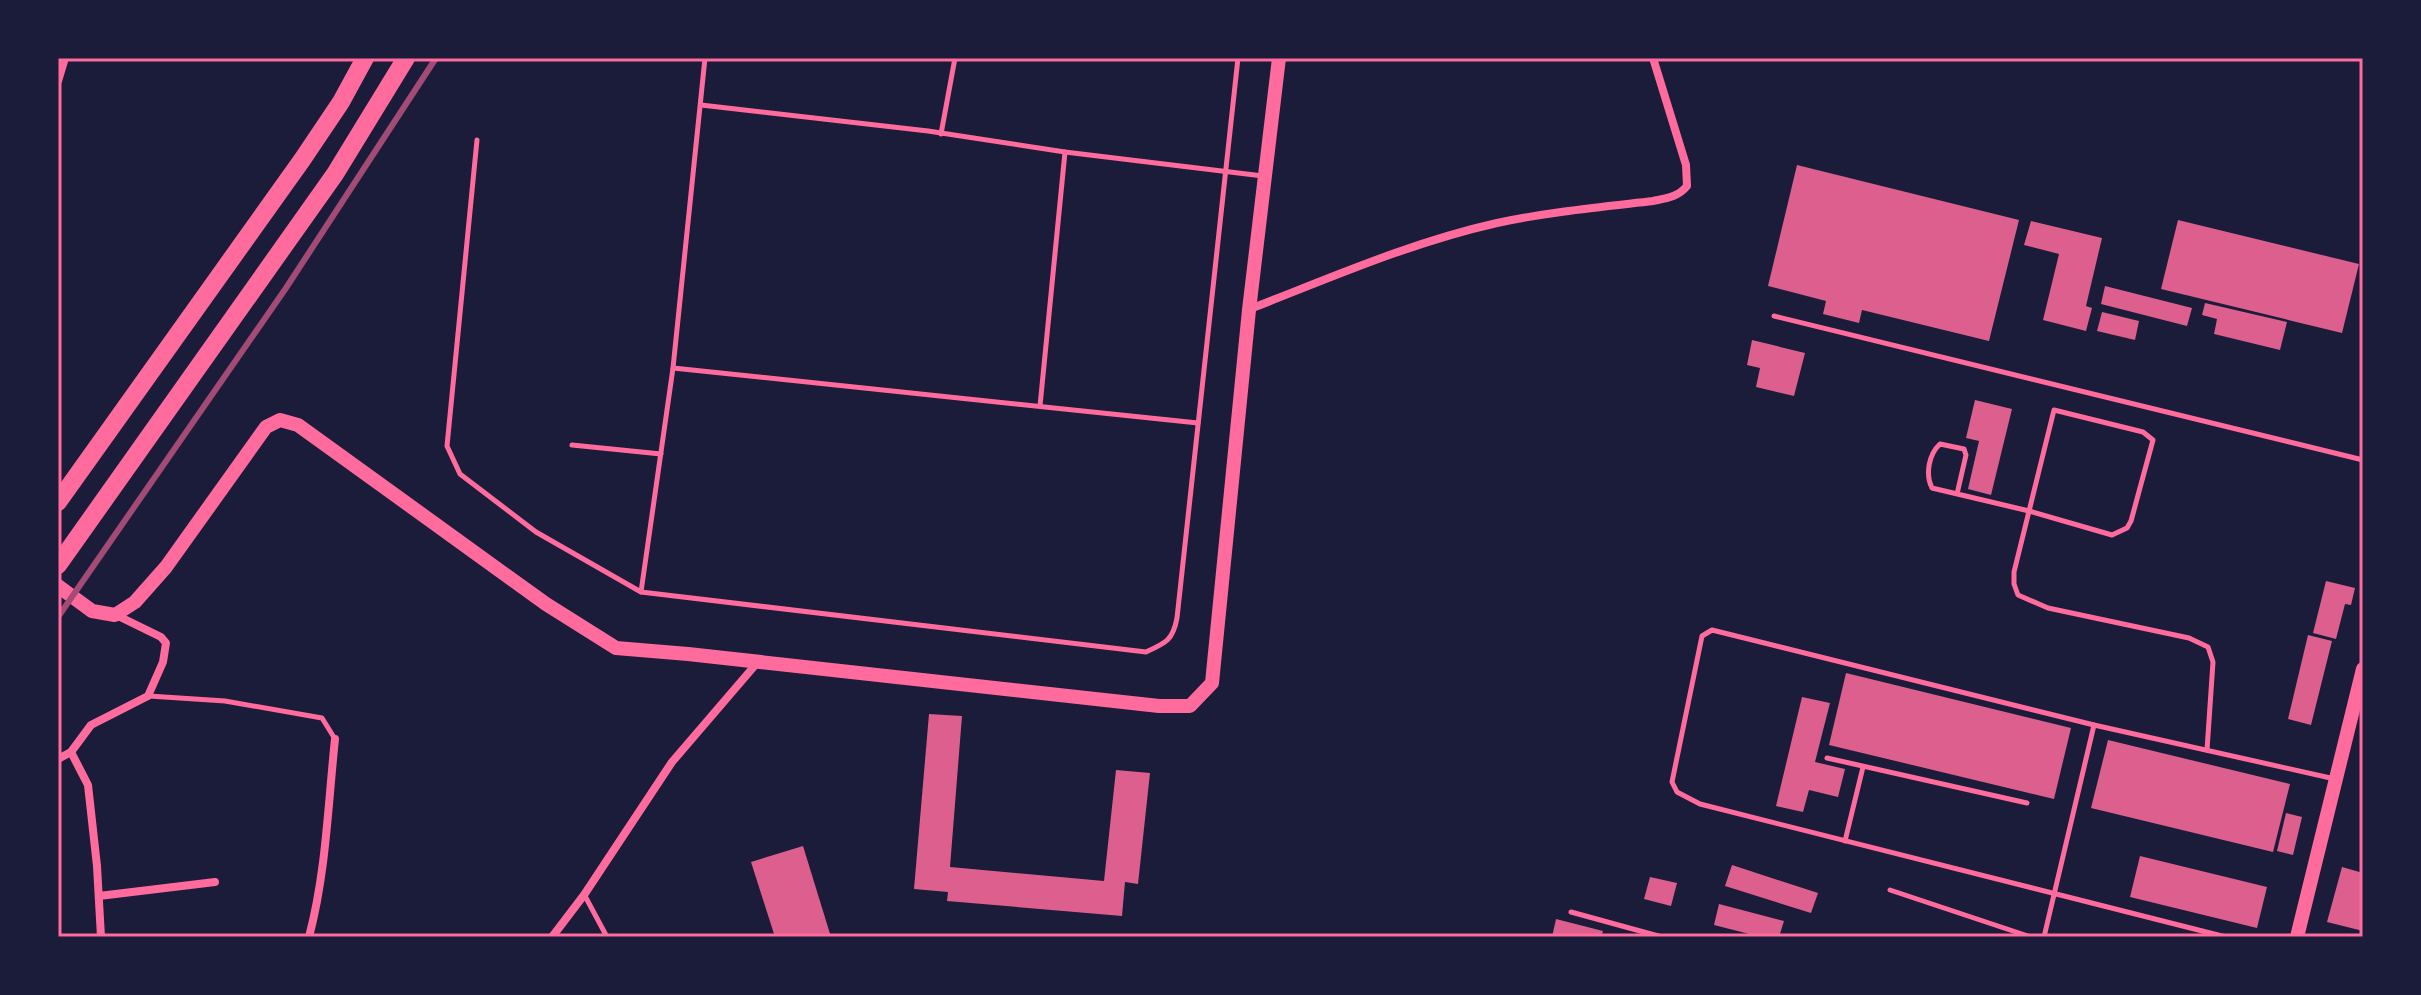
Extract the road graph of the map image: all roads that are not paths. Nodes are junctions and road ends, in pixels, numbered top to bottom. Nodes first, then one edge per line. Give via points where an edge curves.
1 (65, 58) edge
2 (365, 58) edge
3 (406, 58) edge
4 (705, 58) edge
5 (955, 58) edge
6 (1238, 58) edge
7 (1279, 58) edge
8 (1653, 58) edge
9 (58, 81) edge
10 (701, 105) junction
11 (941, 134) junction
12 (477, 140) dead end
13 (1065, 152) junction
14 (1226, 171) junction
15 (1266, 177) junction
16 (1249, 310) junction
17 (1774, 316) dead end
18 (673, 368) junction
19 (1040, 406) junction
20 (1198, 423) junction
21 (572, 445) dead end
22 (661, 454) junction
23 (2363, 460) edge
24 (64, 482) edge
25 (1957, 494) junction
26 (58, 502) edge
27 (2029, 511) junction
28 (58, 565) edge
29 (58, 586) edge
30 (641, 592) junction
31 (115, 615) junction
32 (757, 662) junction
33 (2363, 669) edge
34 (148, 696) junction
35 (2094, 725) junction
36 (335, 739) joint
37 (2207, 750) junction
38 (71, 752) junction
39 (1827, 758) dead end
40 (58, 759) edge
41 (1863, 767) junction
42 (2336, 779) junction
43 (2027, 803) dead end
44 (1845, 841) junction
45 (215, 882) dead end
46 (1890, 890) dead end
47 (2053, 893) junction
48 (584, 895) junction
49 (99, 896) junction
50 (1571, 912) dead end
51 (101, 937) edge
52 (309, 937) edge
53 (552, 937) edge
54 (607, 937) edge
55 (1662, 937) edge
56 (2031, 937) edge
57 (2044, 937) edge
58 (2226, 937) edge
59 (2297, 937) edge

1 - 9 street
2 - 24 highway via 302,160
3 - 28 highway via 335,174
4 - 10 lane
5 - 11 lane
6 - 14 lane
7 - 15 street
8 - 16 street via 1686,165 1687,186 1681,193 1456,234
10 - 11 lane
10 - 18 lane
11 - 13 lane
12 - 30 lane via 447,446 460,474 536,532
13 - 14 lane
13 - 19 lane
14 - 15 lane
14 - 20 lane
15 - 16 street
16 - 32 street via 1212,683 1190,706
17 - 23 lane
18 - 19 lane
18 - 22 lane
19 - 20 lane
20 - 30 lane via 1174,632 1146,652
21 - 22 lane
22 - 30 lane
24 - 26 highway
25 - 25 lane via 1964,449 1940,444 1928,480 1932,488
25 - 27 lane
27 - 27 lane via 2054,410 2143,432 2153,440 2131,521 2122,531 2112,535
27 - 37 lane via 2014,572 2018,595 2048,608 2189,638 2208,647 2213,662
29 - 31 street via 92,611
31 - 32 street via 135,602 166,567 266,427 280,420 298,425 546,604 616,648
31 - 34 street via 166,643
32 - 48 street via 672,762
33 - 42 street
34 - 36 lane via 225,701 322,718
34 - 38 street via 91,725
35 - 37 lane
35 - 44 lane via 1712,630 1702,636 1672,782 1677,792 1700,804
35 - 47 lane
36 - 52 street
37 - 42 lane
38 - 40 street
38 - 49 street via 88,785
39 - 41 lane
41 - 43 lane
41 - 44 lane
42 - 59 street
44 - 47 lane
45 - 49 street
46 - 56 lane
47 - 57 lane
47 - 58 lane
48 - 53 street
48 - 54 lane
49 - 51 street
50 - 55 lane

